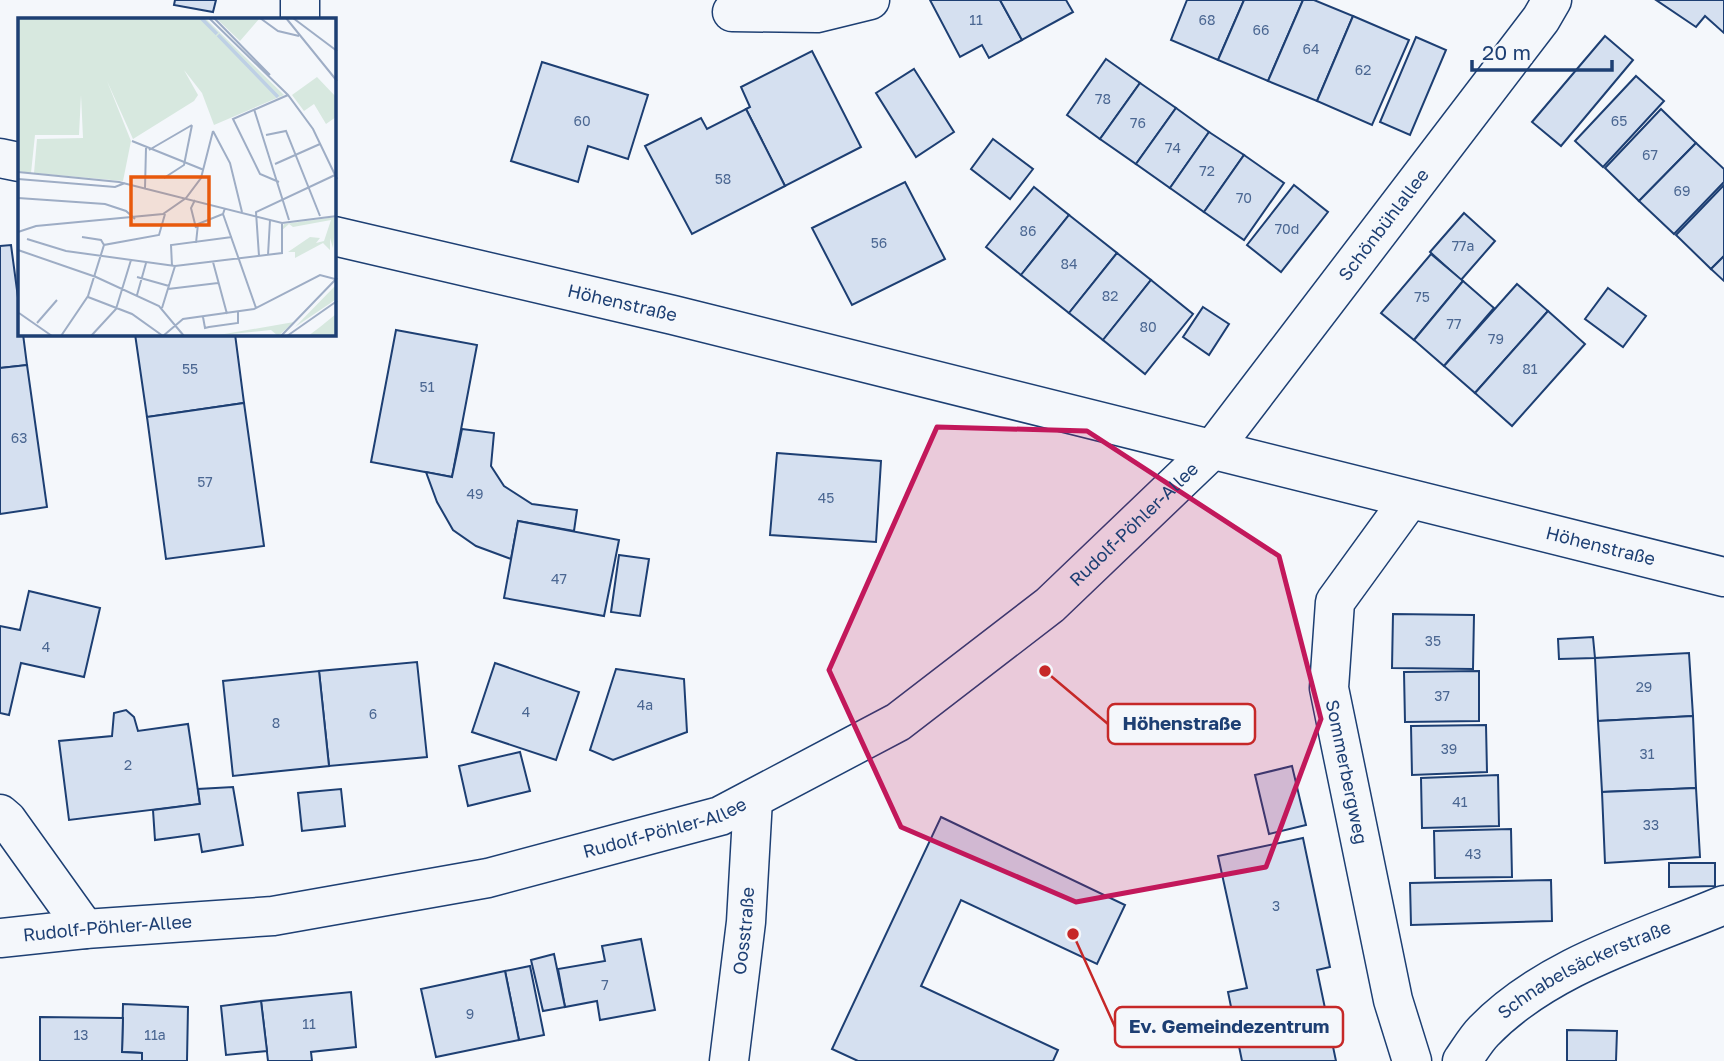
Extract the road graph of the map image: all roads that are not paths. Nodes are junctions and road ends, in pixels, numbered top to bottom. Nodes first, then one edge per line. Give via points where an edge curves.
1 (300, 0) edge
2 (870, 0) edge
3 (1552, 0) edge
4 (732, 12) dead end
5 (300, 18) edge
6 (0, 158) edge
7 (18, 162) edge
8 (336, 236) edge
9 (1212, 450) junction
10 (1409, 500) junction
11 (1724, 577) edge
12 (753, 799) junction
13 (0, 814) edge
14 (1724, 905) edge
15 (85, 929) junction
16 (0, 938) edge
17 (729, 1061) edge
18 (1412, 1061) edge
19 (1462, 1061) edge

1 - 5 street
2 - 4 street via 817,13
3 - 9 street, Schönbühlallee
6 - 7 street
8 - 9 street, Höhenstraße via 673,315
9 - 10 street, Höhenstraße
9 - 12 street, Rudolf-Pöhler-Allee via 1050,606 898,722
10 - 11 street, Höhenstraße
10 - 18 street, Sommerbergweg via 1335,601 1329,688 1393,1000
12 - 15 street, Rudolf-Pöhler-Allee via 720,816 488,878 274,916
12 - 17 street, Oosstraße via 746,922
13 - 15 street
14 - 19 street, Schnabelsäckerstraße via 1584,963 1536,990 1484,1031
15 - 16 street, Rudolf-Pöhler-Allee

